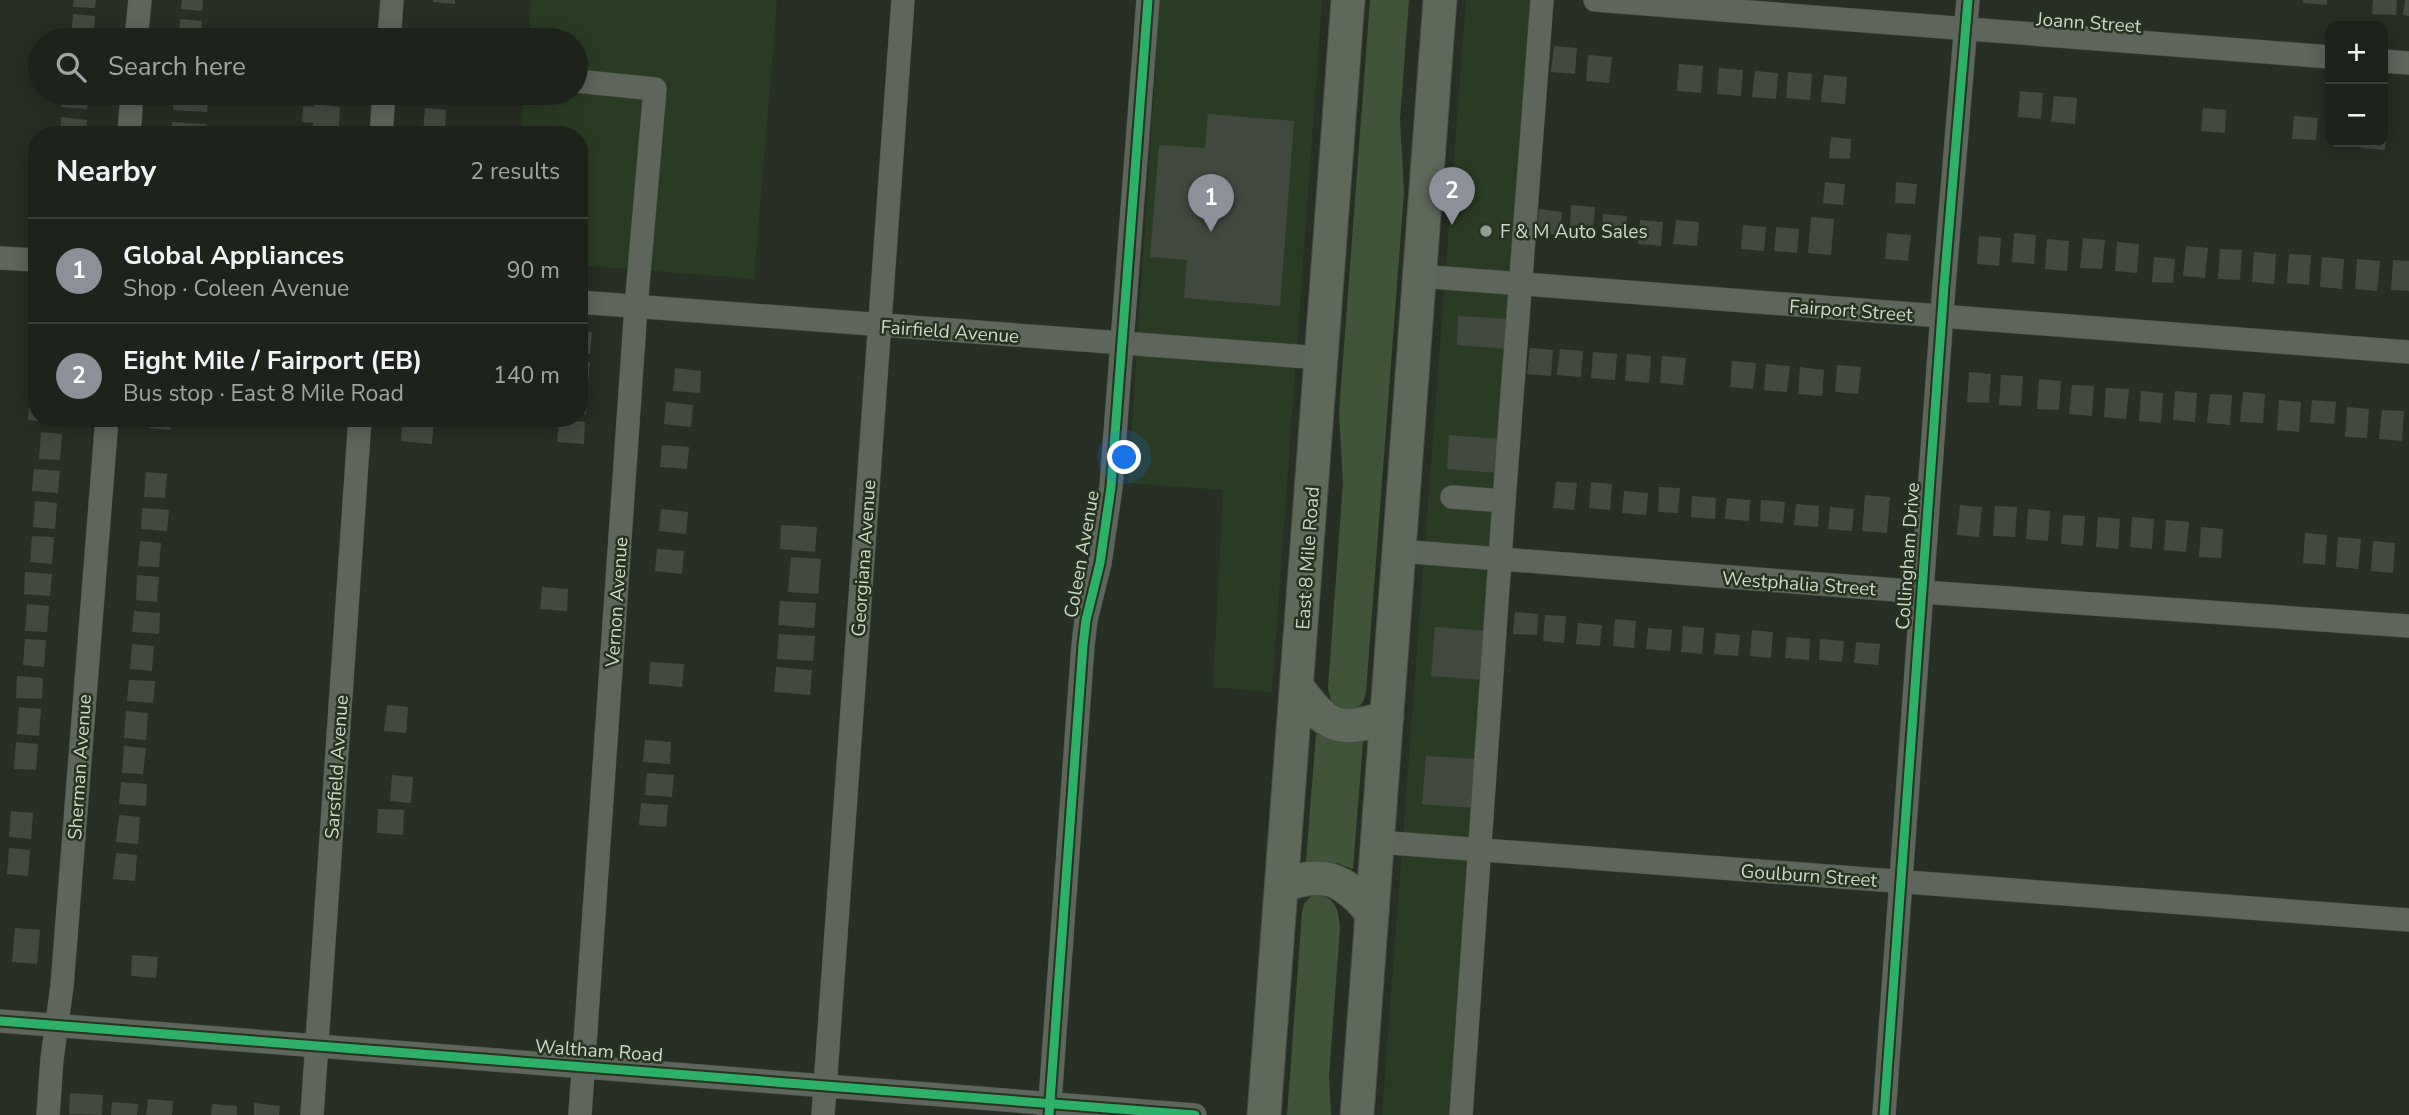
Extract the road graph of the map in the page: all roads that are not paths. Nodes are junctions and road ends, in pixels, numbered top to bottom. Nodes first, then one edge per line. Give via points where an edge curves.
1 (140, 0) edge
2 (392, 0) edge
3 (903, 0) edge
4 (1148, 0) edge
5 (1348, 0) edge
6 (1440, 0) edge
7 (1542, 0) edge
8 (1595, 0) edge
9 (1968, 0) edge
10 (137, 28) edge
11 (390, 28) edge
12 (1966, 30) junction
13 (2325, 57) edge
14 (2388, 61) edge
15 (2409, 63) edge
16 (588, 82) edge
17 (131, 105) edge
18 (383, 105) edge
19 (130, 126) edge
20 (382, 126) edge
21 (0, 258) edge
22 (28, 260) edge
23 (1419, 276) junction
24 (1521, 285) junction
25 (588, 303) edge
26 (636, 307) junction
27 (1942, 317) junction
28 (880, 326) junction
29 (1121, 344) junction
30 (2409, 352) edge
31 (1321, 358) junction
32 (106, 427) edge
33 (359, 427) edge
34 (1452, 497) dead end
35 (1504, 501) junction
36 (1399, 551) junction
37 (1500, 559) junction
38 (1922, 592) junction
39 (2409, 626) edge
40 (1297, 687) junction
41 (1387, 717) junction
42 (1378, 842) junction
43 (1480, 851) junction
44 (1902, 881) junction
45 (1282, 886) junction
46 (1372, 913) junction
47 (2409, 920) edge
48 (0, 1021) edge
49 (58, 1025) junction
50 (316, 1046) junction
51 (583, 1066) junction
52 (825, 1085) junction
53 (1050, 1109) edge
54 (48, 1115) edge
55 (312, 1115) edge
56 (580, 1115) edge
57 (823, 1115) edge
58 (1195, 1115) edge
59 (1264, 1115) edge
60 (1357, 1115) edge
61 (1461, 1115) edge
62 (1884, 1115) edge

1 - 10 street
2 - 11 street
3 - 28 street, Georgiana Avenue
4 - 29 street, Coleen Avenue
5 - 31 highway, East 8 Mile Road
6 - 23 highway
7 - 24 street
8 - 12 street, Joann Street
9 - 12 street, Collingham Drive
12 - 13 street, Joann Street
12 - 27 street, Collingham Drive
14 - 15 street
16 - 26 street, Vernon Avenue via 655,89
17 - 19 street
18 - 20 street
21 - 22 street
23 - 24 street, Fairport Street
23 - 36 highway
24 - 27 street, Fairport Street
24 - 35 street
25 - 26 street, Fairfield Avenue
26 - 28 street, Fairfield Avenue
26 - 51 street, Vernon Avenue
27 - 30 street, Fairport Street
27 - 38 street, Collingham Drive
28 - 29 street, Fairfield Avenue
28 - 52 street, Georgiana Avenue
29 - 31 street, Fairfield Avenue
29 - 53 street, Coleen Avenue via 1107,514 1083,645
31 - 40 highway, East 8 Mile Road
32 - 49 street, Sherman Avenue
33 - 50 street, Sarsfield Avenue
34 - 35 street
35 - 37 street
36 - 37 street, Westphalia Street
36 - 41 highway
37 - 38 street, Westphalia Street
37 - 43 street
38 - 39 street, Westphalia Street
38 - 44 street, Collingham Drive
40 - 41 highway via 1316,712 1335,724 1359,725
40 - 45 highway, East 8 Mile Road
41 - 42 highway
42 - 43 street, Goulburn Street
42 - 46 highway
43 - 44 street, Goulburn Street
43 - 61 street
44 - 47 street, Goulburn Street
44 - 62 street, Collingham Drive
45 - 46 highway via 1311,878 1334,880 1356,893
45 - 59 highway, East 8 Mile Road
46 - 60 highway
48 - 49 street, Waltham Road
49 - 50 street, Waltham Road
49 - 54 street, Sherman Avenue
50 - 51 street, Waltham Road
50 - 55 street, Sarsfield Avenue
51 - 52 street, Waltham Road
51 - 56 street, Vernon Avenue
52 - 53 street, Waltham Road
52 - 57 street, Georgiana Avenue
53 - 58 street, Waltham Road

